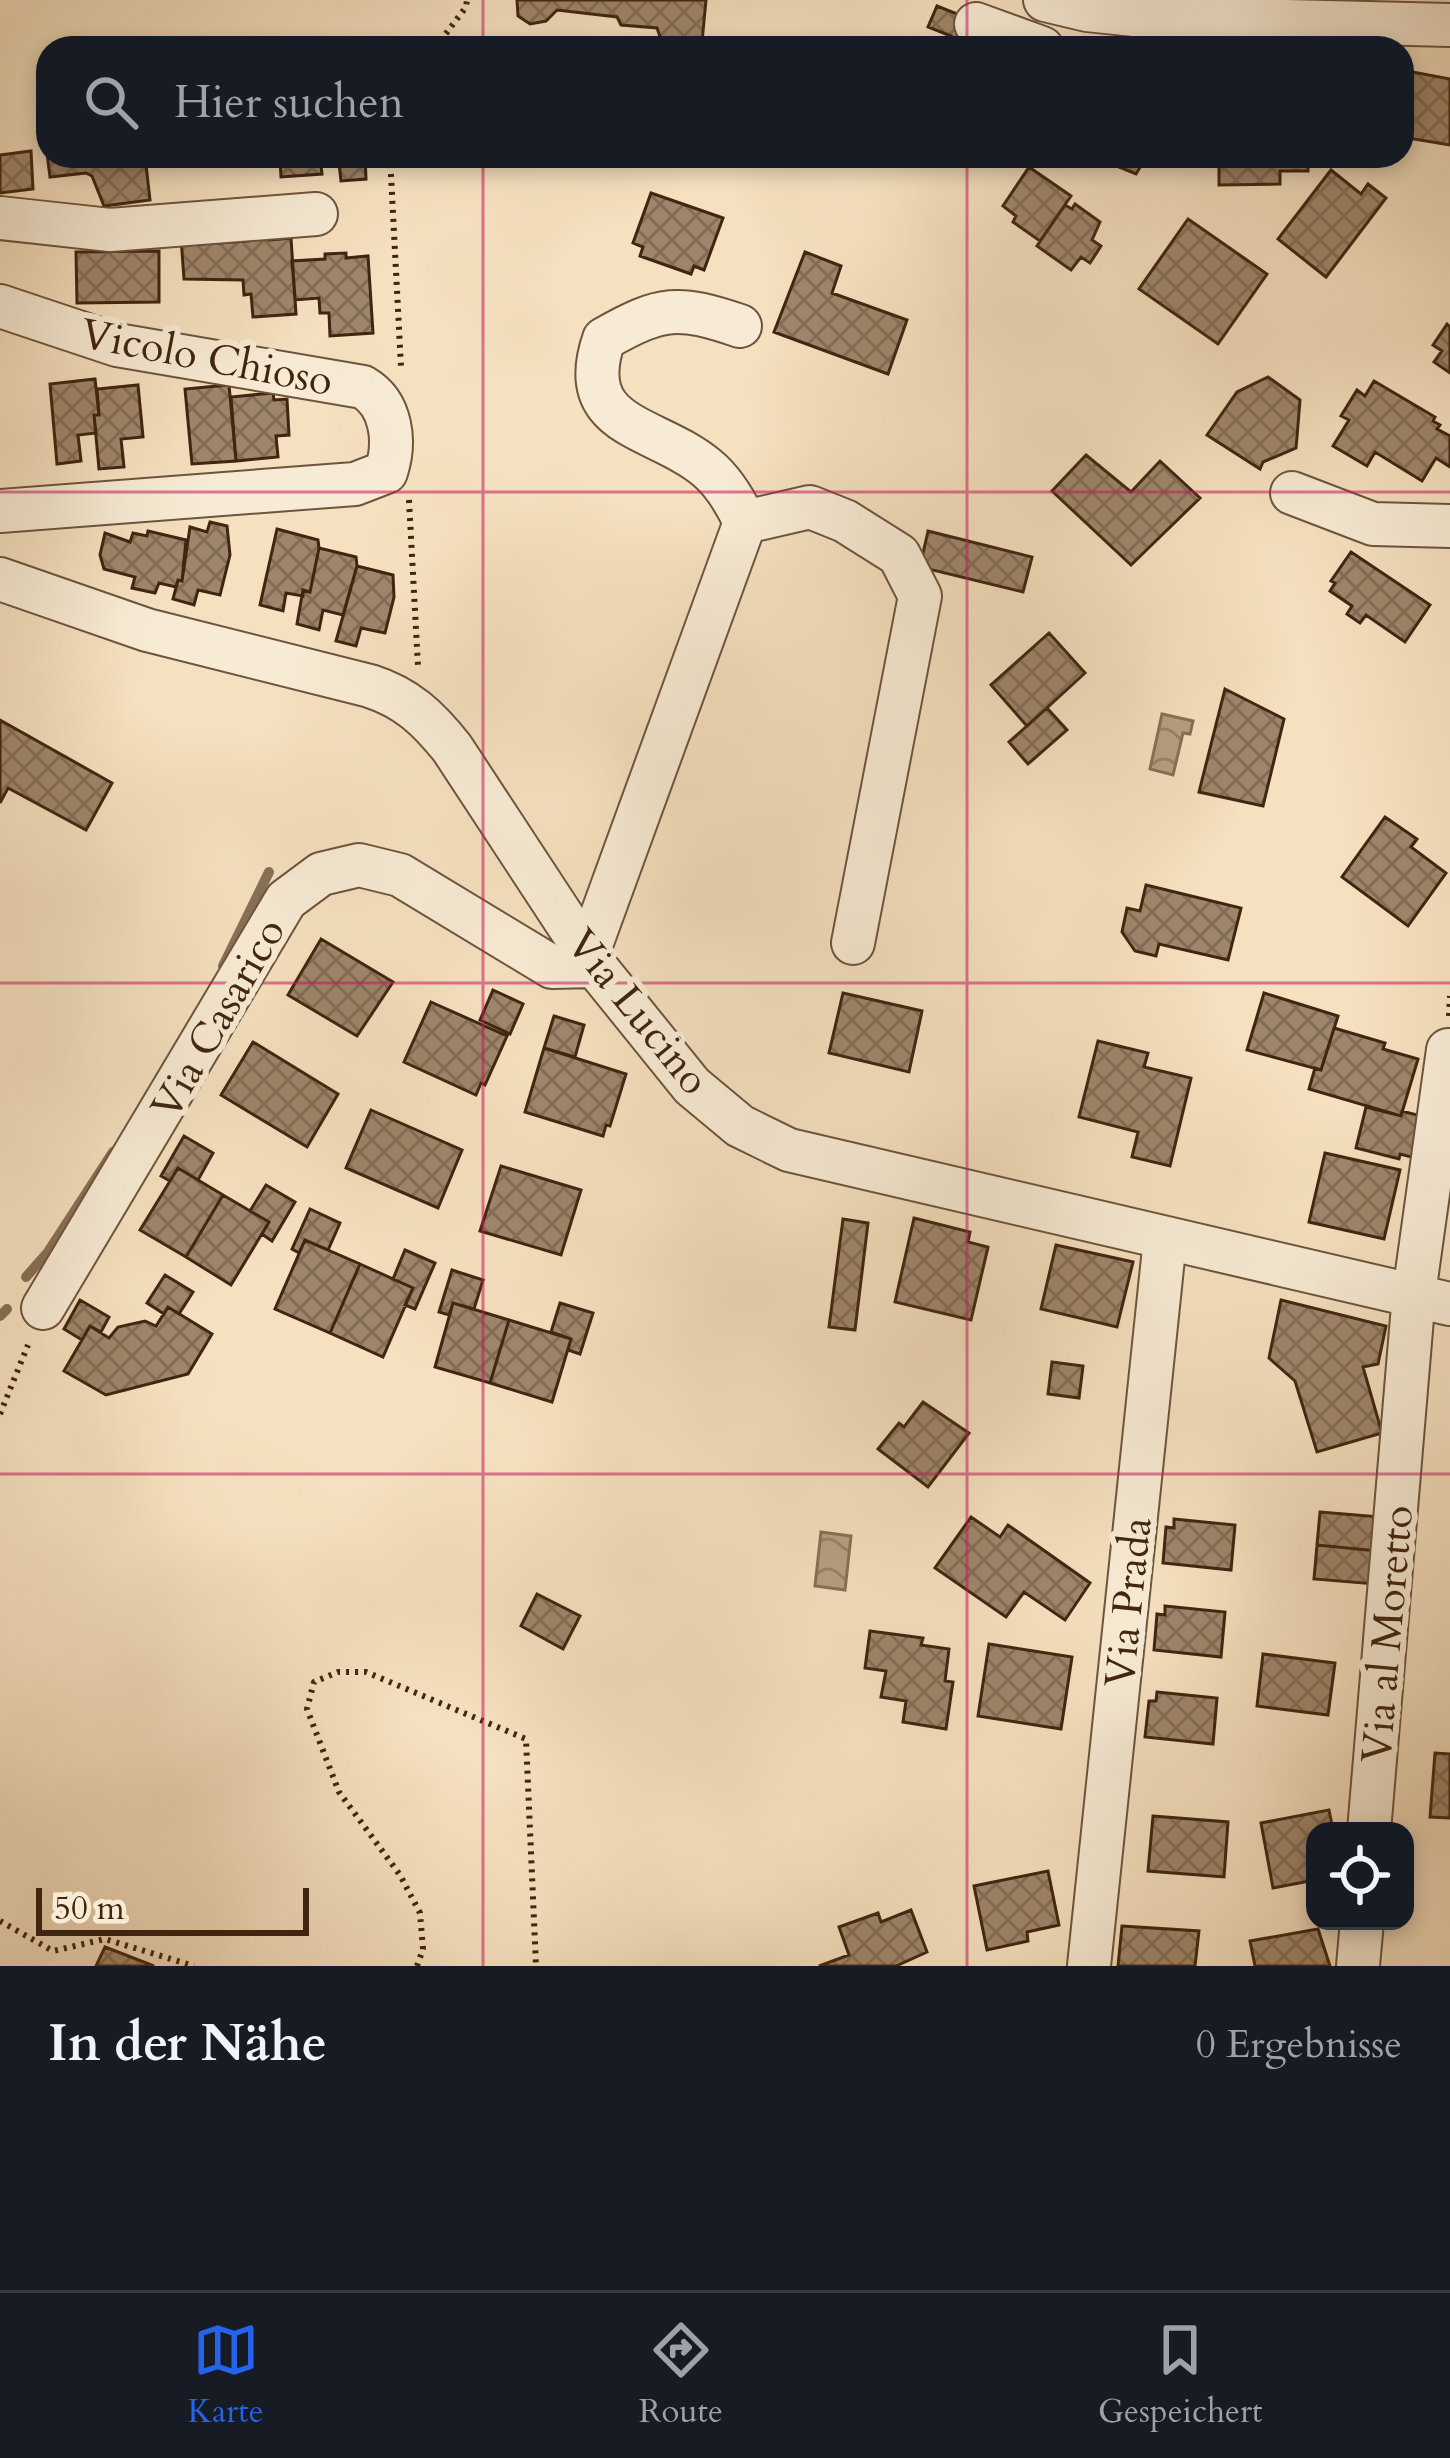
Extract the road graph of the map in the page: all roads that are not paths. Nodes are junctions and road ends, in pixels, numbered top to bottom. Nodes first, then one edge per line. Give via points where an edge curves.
1 (1045, 0) edge
2 (976, 24) dead end
3 (1450, 25) edge
4 (1163, 33) edge
5 (1009, 36) edge
6 (316, 214) dead end
7 (0, 218) edge
8 (0, 306) edge
9 (740, 326) dead end
10 (1292, 493) dead end
11 (0, 512) edge
12 (745, 522) junction
13 (1450, 526) edge
14 (0, 579) edge
15 (853, 943) dead end
16 (591, 960) junction
17 (1448, 1049) edge
18 (1165, 1239) junction
19 (1432, 1299) edge
20 (43, 1308) road end
21 (1370, 1822) edge
22 (1361, 1930) edge
23 (1088, 1966) edge
24 (1358, 1966) edge

1 - 4 street
2 - 5 street
3 - 4 street
6 - 7 street via 110,230
8 - 11 street, Vicolo Chioso via 117,346 363,387 385,407 389,462 386,472 355,484
9 - 12 street via 689,308 642,317 604,339 595,364 598,394 617,415 707,468
10 - 13 street via 1373,524
12 - 15 street via 810,507 845,521 899,555 920,596
12 - 16 street
14 - 16 street, Via Lucino via 147,630 404,699 452,748
16 - 18 street, Via Lucino via 692,1086 740,1126 789,1150
16 - 20 street, Via Casarico via 552,967 400,875 359,865 321,874 286,900
17 - 19 street, Via al Moretto
18 - 19 street, Via Lucino
18 - 23 street, Via Prada
19 - 21 street, Via al Moretto
22 - 24 street

